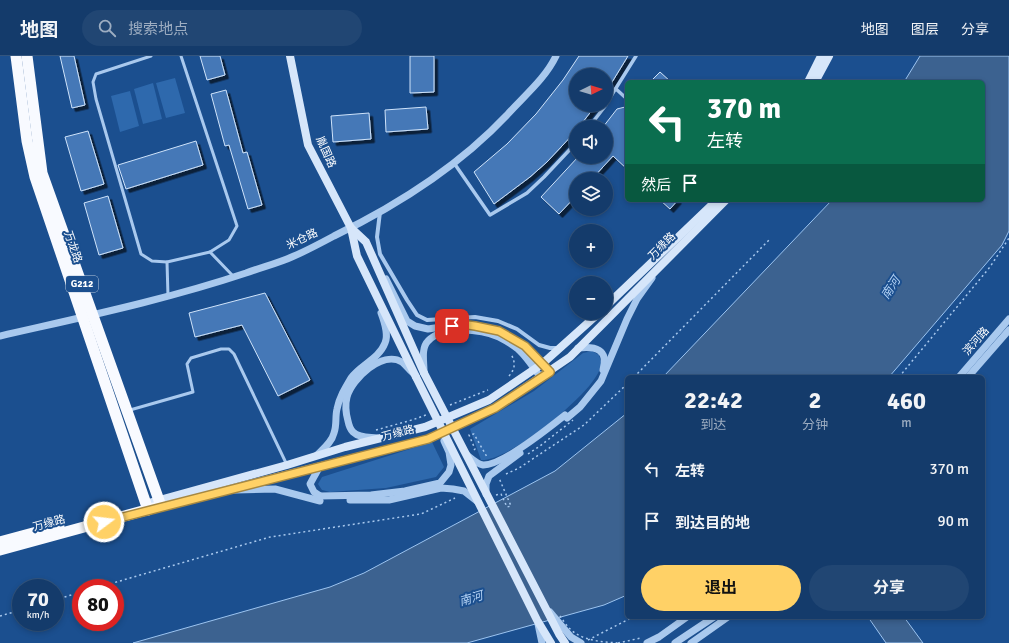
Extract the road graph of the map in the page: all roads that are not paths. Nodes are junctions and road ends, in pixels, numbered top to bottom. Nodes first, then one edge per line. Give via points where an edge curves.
1 (16, 56) edge
2 (27, 56) edge
3 (151, 56) edge
4 (182, 56) edge
5 (290, 56) edge
6 (556, 56) edge
7 (636, 56) edge
8 (821, 56) edge
9 (829, 56) edge
10 (809, 80) edge
11 (816, 80) edge
12 (616, 89) junction
13 (613, 94) edge
14 (625, 98) edge
15 (601, 112) edge
16 (594, 120) edge
17 (569, 150) edge
18 (454, 163) junction
19 (715, 202) edge
20 (724, 202) edge
21 (380, 212) junction
22 (351, 228) junction
23 (366, 242) junction
24 (210, 252) junction
25 (357, 256) junction
26 (167, 262) junction
27 (662, 264) junction
28 (234, 277) junction
29 (168, 296) junction
30 (613, 299) edge
31 (88, 316) junction
32 (1009, 319) edge
33 (592, 320) edge
34 (1009, 330) edge
35 (0, 336) edge
36 (562, 348) junction
37 (578, 348) junction
38 (542, 364) junction
39 (535, 370) junction
40 (550, 372) junction
41 (420, 375) junction
42 (962, 375) edge
43 (970, 375) edge
44 (541, 378) junction
45 (127, 411) junction
46 (568, 418) junction
47 (381, 438) junction
48 (465, 453) junction
49 (317, 455) junction
50 (287, 464) junction
51 (320, 466) junction
52 (229, 490) junction
53 (491, 494) junction
54 (320, 499) junction
55 (478, 502) junction
56 (160, 503) junction
57 (146, 507) junction
58 (0, 542) edge
59 (0, 550) edge
60 (541, 600) junction
61 (684, 619) edge
62 (711, 619) edge
63 (725, 619) edge
64 (537, 620) junction
65 (644, 640) edge
66 (585, 641) edge
67 (542, 643) edge
68 (551, 643) edge
69 (565, 643) edge
70 (675, 643) edge
71 (691, 643) edge

1 - 31 highway, 万龙路 / G212 via 27,141 36,177
2 - 31 highway, 万龙路 / G212 via 42,172
3 - 26 lane via 96,74 93,82 141,254 152,261
4 - 24 lane via 237,226 229,240
5 - 22 main road, 胤国路 via 308,146
6 - 18 street, 米仓路 via 549,69 493,129
7 - 12 street
8 - 10 main road
9 - 11 main road
12 - 13 street
12 - 14 street
15 - 16 street
17 - 18 street via 527,193 490,215
18 - 21 street, 米仓路
19 - 30 main road, 万缘路
20 - 27 main road, 万缘路
21 - 22 street, 米仓路
21 - 36 street via 377,236 380,254 417,314 427,320 475,317 498,321 517,329 539,345
22 - 23 main road, 胤国路
22 - 25 main road, 胤国路
22 - 28 street, 米仓路 via 294,256
23 - 38 street via 407,321 428,329 461,324 499,331 525,346
23 - 41 main road, 胤国路
24 - 26 lane
24 - 28 lane
25 - 41 main road, 胤国路
25 - 49 street via 384,321 386,343 352,376 337,409 334,434
26 - 29 lane
27 - 37 main road, 万缘路
27 - 46 street via 637,299 601,380
28 - 29 street, 米仓路
29 - 31 street, 米仓路
31 - 35 street, 米仓路
31 - 45 highway, 万龙路 / G212
31 - 57 highway, 万龙路 / G212
32 - 42 street, 滨河路
33 - 36 main road, 万缘路
34 - 43 street, 滨河路
36 - 38 main road, 万缘路
37 - 40 main road, 万缘路
37 - 46 street via 598,348 605,362 601,375
38 - 39 main road, 万缘路
38 - 40 street
39 - 41 street via 518,349 500,337 463,330 439,334 428,342 423,352
39 - 44 street
39 - 47 main road, 万缘路 via 489,400 425,427
40 - 44 main road, 万缘路
41 - 47 street via 401,362 389,360 375,363 357,380 347,396 346,415 349,428 360,436
41 - 48 main road, bridge
41 - 54 street, bridge via 449,452 449,472 440,483 405,491
41 - 55 main road, bridge
44 - 51 main road, 万缘路 via 495,408 428,439
45 - 50 lane via 193,392 187,364 191,358 229,349 234,354
45 - 56 highway, 万龙路 / G212
46 - 48 street, bridge via 496,462 483,465
46 - 53 street, bridge via 489,476 486,484
47 - 49 main road, 万缘路
48 - 53 main road, bridge
49 - 50 main road, 万缘路
50 - 56 main road, 万缘路
51 - 52 main road, 万缘路
51 - 54 street via 310,484
52 - 54 street via 275,489
52 - 56 main road, 万缘路
53 - 60 main road, bridge
54 - 55 street, bridge via 389,500 441,488 464,491
55 - 64 main road, bridge
56 - 57 highway, 万缘路
57 - 58 highway, 万缘路
57 - 59 highway, 万缘路
60 - 66 street, bridge via 571,637
60 - 69 main road, bridge
61 - 65 street via 659,637
62 - 70 street
63 - 71 street
64 - 67 street
64 - 68 main road, bridge

